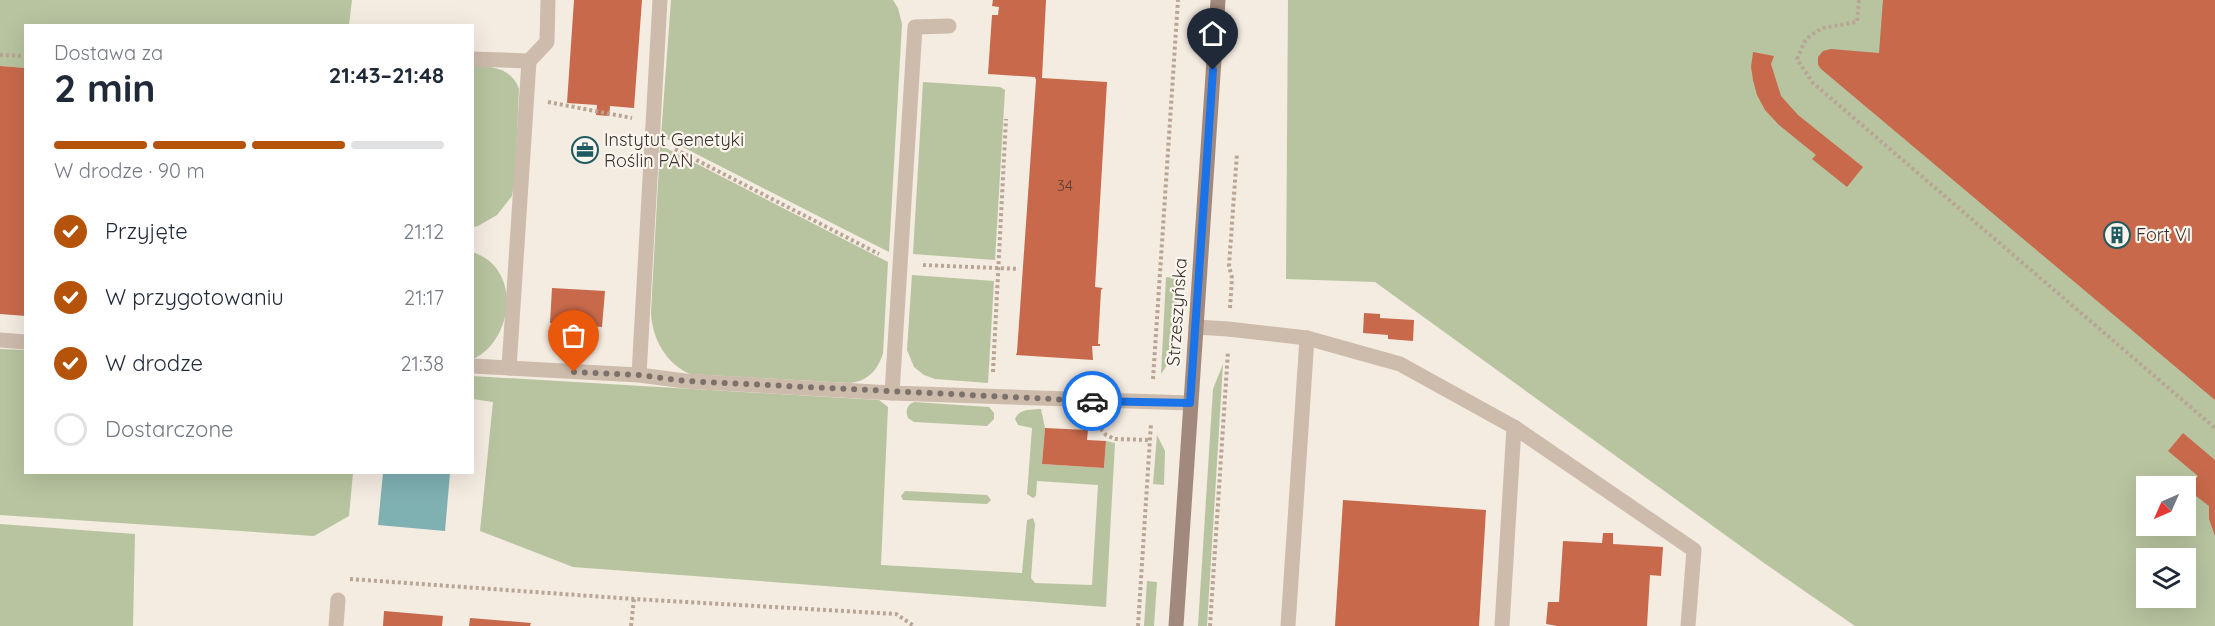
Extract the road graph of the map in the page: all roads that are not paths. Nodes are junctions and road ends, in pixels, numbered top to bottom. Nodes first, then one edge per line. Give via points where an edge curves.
1 (548, 0) edge
2 (660, 0) edge
3 (1218, 0) edge
4 (949, 26) dead end
5 (474, 59) edge
6 (529, 61) junction
7 (1196, 327) junction
8 (1307, 338) junction
9 (0, 340) edge
10 (24, 342) edge
11 (474, 366) edge
12 (509, 368) junction
13 (639, 375) junction
14 (892, 393) junction
15 (1190, 403) junction
16 (1514, 427) junction
17 (338, 600) road end
18 (336, 626) edge
19 (1176, 626) edge
20 (1288, 626) edge
21 (1502, 626) edge
22 (1688, 626) edge

1 - 6 lane via 547,42
2 - 13 lane
3 - 7 street, Strzeszyńska
4 - 14 lane via 915,27
5 - 6 lane
6 - 12 lane
7 - 8 lane
7 - 15 street, Strzeszyńska
8 - 16 lane via 1400,364
8 - 20 lane
9 - 10 lane
11 - 12 lane
12 - 13 lane
13 - 14 lane
14 - 15 lane
15 - 19 street, Strzeszyńska
16 - 21 lane
16 - 22 lane via 1694,550
17 - 18 lane

